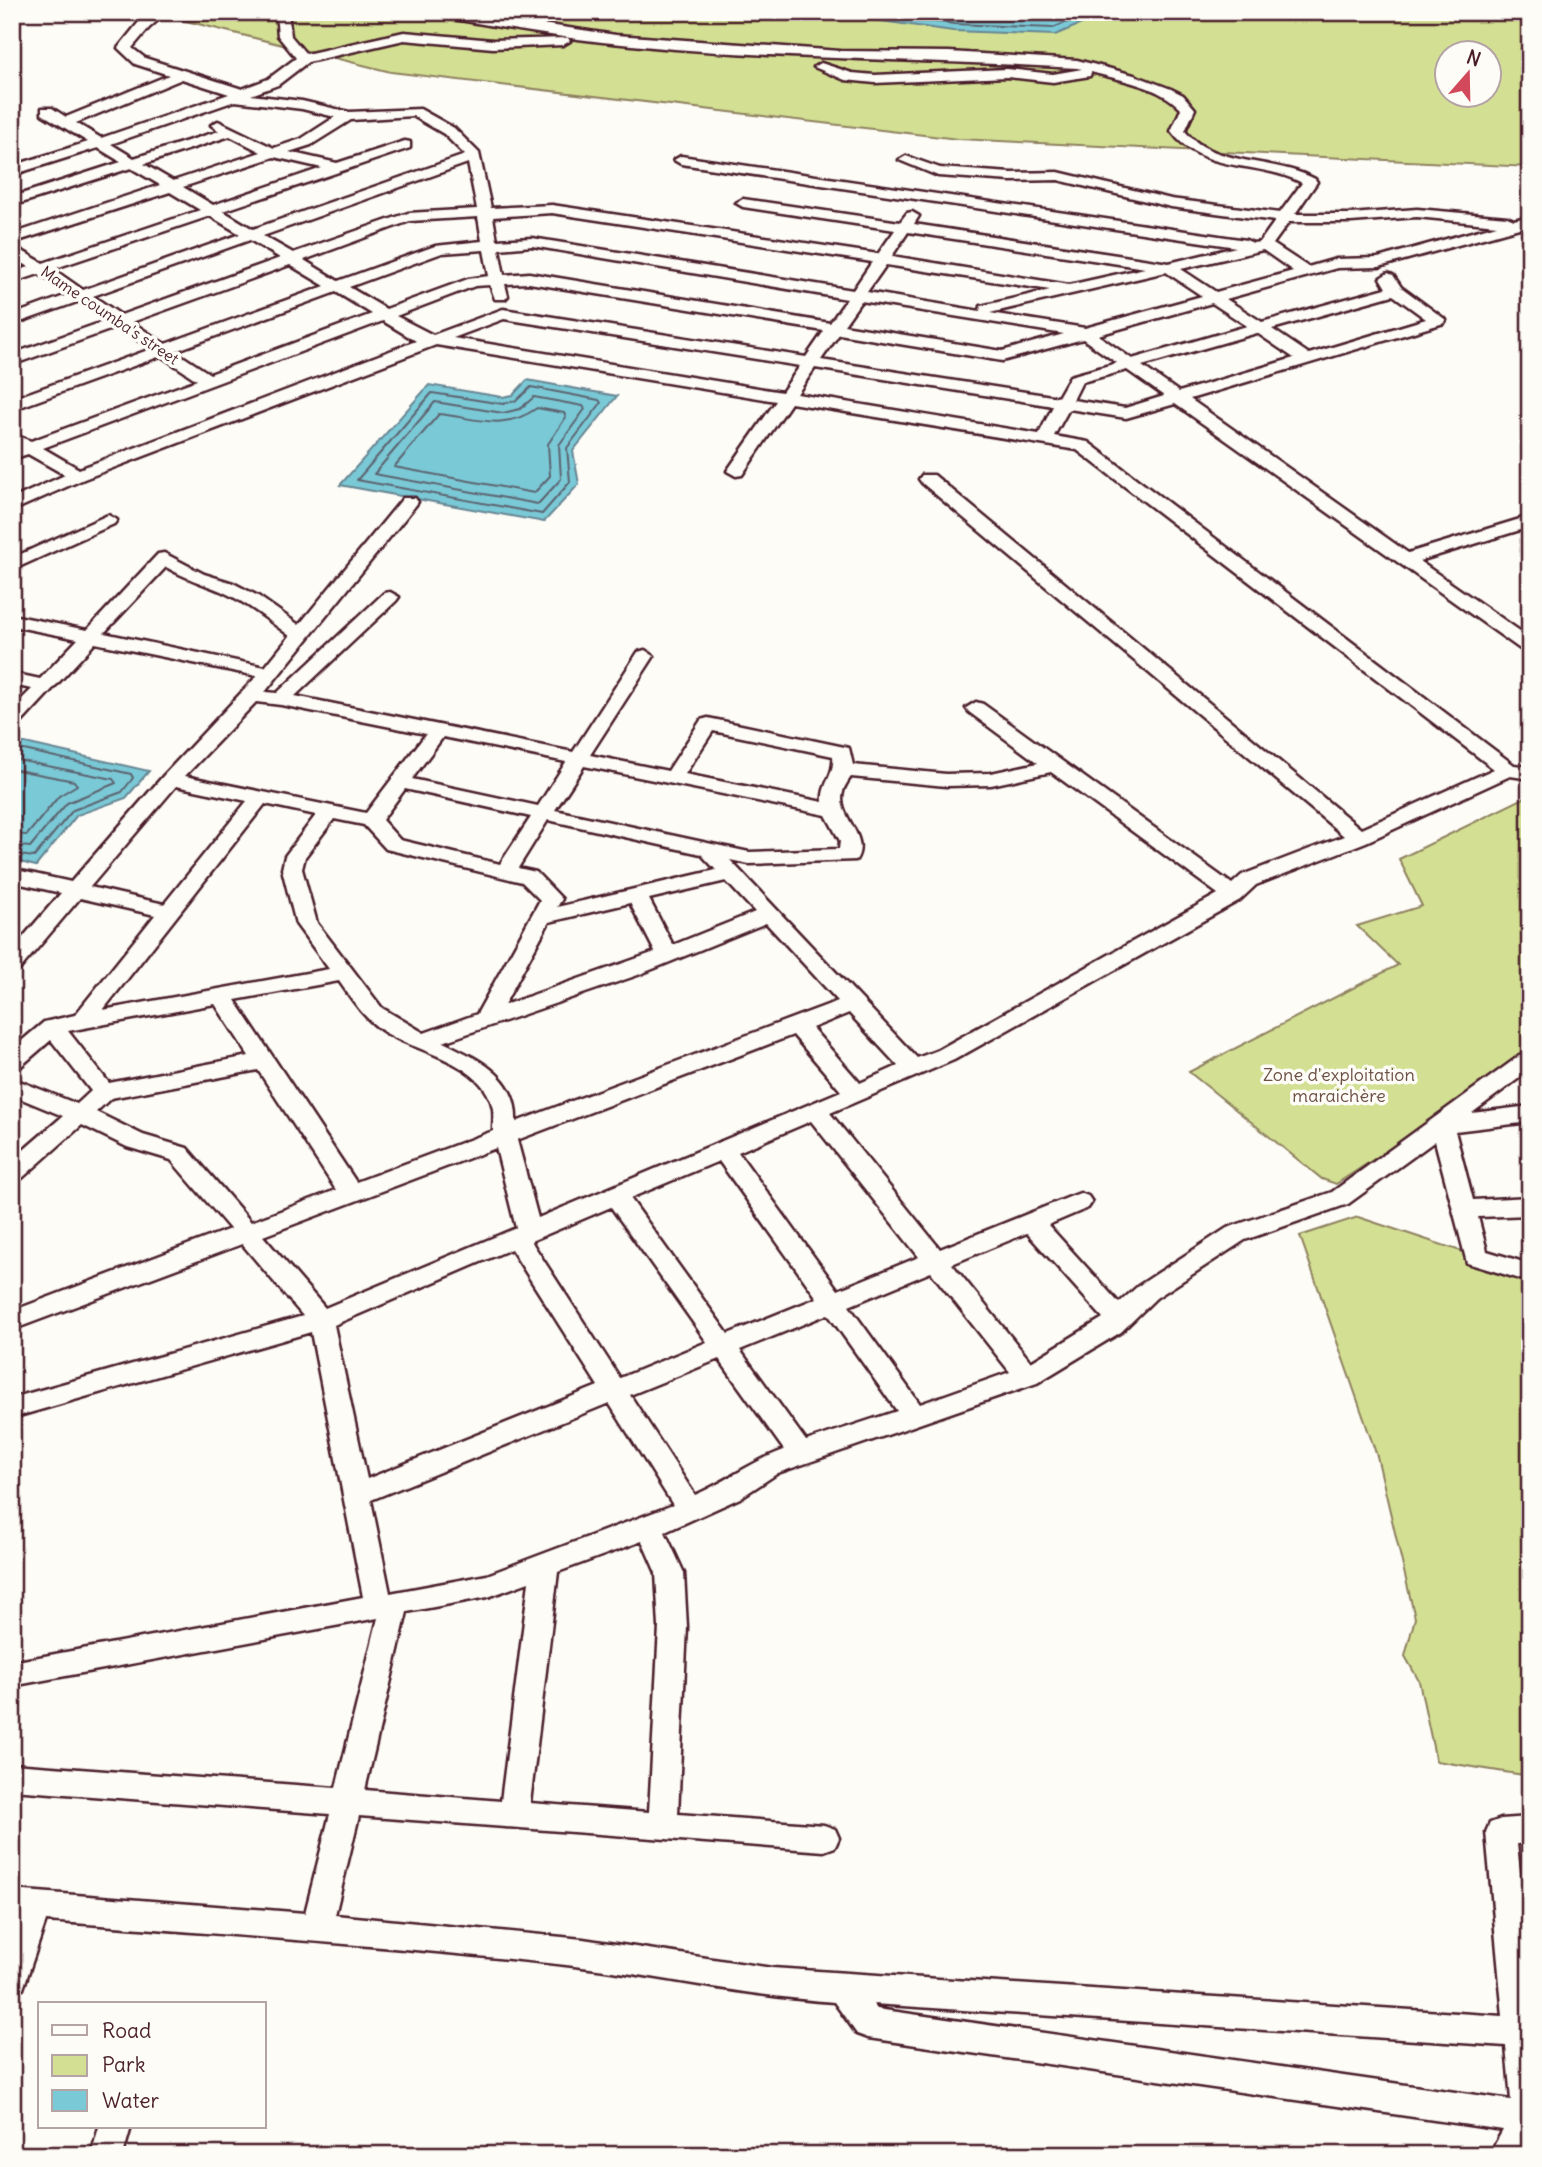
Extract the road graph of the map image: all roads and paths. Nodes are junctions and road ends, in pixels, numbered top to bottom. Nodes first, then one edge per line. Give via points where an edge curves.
1 (161, 12) edge
2 (282, 12) edge
3 (436, 12) edge
4 (615, 39) junction
5 (303, 59) junction
6 (821, 67) dead end
7 (1106, 71) junction
8 (183, 74) junction
9 (239, 95) junction
10 (47, 111) dead end
11 (349, 116) junction
12 (170, 121) junction
13 (65, 122) junction
14 (232, 131) junction
15 (99, 143) junction
16 (405, 145) dead end
17 (274, 153) junction
18 (474, 156) junction
19 (681, 160) dead end
20 (906, 160) dead end
21 (132, 163) junction
22 (339, 167) junction
23 (12, 171) edge
24 (172, 187) junction
25 (380, 189) junction
26 (926, 196) junction
27 (12, 202) edge
28 (743, 203) dead end
29 (211, 211) junction
30 (484, 213) junction
31 (1284, 218) junction
32 (1525, 221) edge
33 (905, 228) junction
34 (251, 235) junction
35 (12, 239) edge
36 (490, 245) junction
37 (1262, 246) junction
38 (12, 249) edge
39 (292, 259) junction
40 (883, 260) junction
41 (1379, 262) junction
42 (1168, 267) junction
43 (41, 268) junction
44 (1305, 272) junction
45 (12, 278) edge
46 (1005, 279) junction
47 (497, 280) junction
48 (337, 286) junction
49 (1076, 289) junction
50 (1395, 290) junction
51 (82, 295) junction
52 (858, 296) junction
53 (1213, 298) junction
54 (984, 313) junction
55 (503, 314) junction
56 (385, 315) junction
57 (12, 320) edge
58 (120, 321) junction
59 (835, 328) junction
60 (1258, 328) junction
61 (1085, 333) junction
62 (437, 340) junction
63 (163, 350) junction
64 (1306, 359) junction
65 (12, 360) edge
66 (811, 363) junction
67 (1129, 364) junction
68 (208, 380) junction
69 (787, 397) junction
70 (1177, 398) junction
71 (1063, 403) junction
72 (12, 405) edge
73 (1044, 440) junction
74 (17, 446) edge
75 (736, 471) dead end
76 (78, 475) junction
77 (928, 479) dead end
78 (409, 502) dead end
79 (12, 506) edge
80 (108, 520) dead end
81 (1530, 522) edge
82 (1406, 559) junction
83 (12, 565) edge
84 (390, 597) dead end
85 (12, 620) edge
86 (300, 634) junction
87 (91, 637) junction
88 (1526, 640) edge
89 (645, 656) dead end
90 (268, 673) junction
91 (12, 679) edge
92 (45, 686) junction
93 (251, 696) junction
94 (281, 699) junction
95 (976, 708) dead end
96 (14, 719) dead end
97 (439, 730) junction
98 (578, 758) junction
99 (1054, 765) junction
100 (1508, 770) junction
101 (844, 771) junction
102 (1530, 773) edge
103 (673, 778) junction
104 (171, 779) junction
105 (400, 782) junction
106 (260, 797) junction
107 (834, 810) junction
108 (328, 811) junction
109 (543, 813) junction
110 (371, 820) junction
111 (1359, 838) junction
112 (709, 850) junction
113 (506, 870) junction
114 (731, 873) junction
115 (12, 875) edge
116 (75, 890) junction
117 (636, 895) junction
118 (1233, 895) junction
119 (169, 912) junction
120 (769, 914) junction
121 (542, 917) junction
122 (668, 955) junction
123 (12, 964) edge
124 (345, 973) junction
125 (221, 996) junction
126 (853, 1004) junction
127 (486, 1019) junction
128 (82, 1022) junction
129 (797, 1025) junction
130 (52, 1027) junction
131 (423, 1041) junction
132 (1530, 1059) edge
133 (264, 1061) junction
134 (12, 1062) edge
135 (914, 1069) junction
136 (12, 1086) edge
137 (104, 1092) junction
138 (856, 1093) junction
139 (815, 1110) junction
140 (80, 1114) junction
141 (1530, 1114) edge
142 (1442, 1124) junction
143 (504, 1135) junction
144 (723, 1149) junction
145 (12, 1174) edge
146 (351, 1193) junction
147 (615, 1195) junction
148 (1080, 1202) dead end
149 (1530, 1206) edge
150 (1464, 1209) junction
151 (1031, 1222) junction
152 (246, 1233) junction
153 (522, 1234) junction
154 (935, 1261) junction
155 (1530, 1273) edge
156 (833, 1302) junction
157 (18, 1313) edge
158 (1119, 1318) junction
159 (321, 1320) junction
160 (723, 1346) junction
161 (1028, 1376) junction
162 (614, 1391) junction
163 (12, 1408) edge
164 (915, 1416) junction
165 (801, 1454) junction
166 (356, 1495) junction
167 (690, 1509) junction
168 (649, 1527) junction
169 (545, 1565) junction
170 (387, 1605) junction
171 (12, 1674) edge
172 (12, 1777) edge
173 (347, 1802) junction
174 (514, 1815) junction
175 (663, 1826) junction
176 (1530, 1830) edge
177 (824, 1838) dead end
178 (24, 1905) edge
179 (317, 1928) junction
180 (1522, 1968) edge
181 (12, 1979) edge
182 (844, 1988) junction
183 (1521, 2032) junction
184 (1529, 2118) edge
185 (115, 2128) edge
186 (107, 2155) edge
187 (1505, 2155) edge

1 - 8 street via 125,48 141,61
2 - 5 street via 288,45
3 - 4 street
4 - 5 street via 502,44 404,36
4 - 7 street via 840,55 1059,62
5 - 9 street via 277,80
6 - 7 street via 875,79 1007,74 1053,78
7 - 31 street via 1182,101 1188,111 1178,131 1188,145 1219,157 1290,171 1310,182
8 - 9 street
8 - 13 street
9 - 11 street
9 - 12 street
10 - 13 street
11 - 17 street via 306,142
11 - 18 street via 415,111 449,131
12 - 14 street via 200,121
12 - 15 street
13 - 15 street
14 - 17 street
14 - 21 street
15 - 21 street
15 - 23 street
16 - 22 street
17 - 22 street
17 - 24 street
18 - 25 street
18 - 30 street
19 - 26 street
20 - 31 street via 938,172 1058,176 1171,203
21 - 24 street
21 - 27 street
22 - 25 street
22 - 29 street
24 - 29 street
24 - 35 street
25 - 34 street
26 - 33 street
26 - 37 street
28 - 33 street
29 - 34 street
29 - 43 street
30 - 36 street
30 - 39 street via 408,217
30 - 40 street via 552,209
31 - 32 street via 1417,213
31 - 37 street
32 - 41 street
33 - 40 street
33 - 42 street
34 - 39 street
34 - 51 street
36 - 47 street
36 - 48 street via 440,249
36 - 52 street via 532,242
37 - 42 street
37 - 44 street
38 - 43 street, Mame coumba's street
39 - 48 street
39 - 58 street
40 - 46 street
40 - 52 street
41 - 44 street via 1336,264
41 - 50 street
42 - 49 street
42 - 53 street
43 - 45 street
43 - 51 street, Mame coumba's street
44 - 53 street
46 - 49 street
46 - 54 street
47 - 55 street
47 - 56 street via 473,282
47 - 59 street via 529,278
48 - 56 street
48 - 63 street
49 - 54 street
50 - 60 street
50 - 64 street via 1438,320
51 - 57 street
51 - 58 street, Mame coumba's street
52 - 54 street
52 - 59 street
53 - 60 street
53 - 61 street
54 - 61 street
55 - 62 street
55 - 66 street
56 - 62 street via 422,338
56 - 68 street
58 - 63 street, Mame coumba's street
58 - 65 street
59 - 61 street via 1002,356
59 - 66 street
60 - 64 street
60 - 67 street
61 - 67 street
62 - 69 street
62 - 76 street
63 - 68 street, Mame coumba's street
63 - 72 street
64 - 70 street
66 - 69 street
66 - 71 street
67 - 70 street
67 - 71 street via 1076,379
68 - 74 street
69 - 73 street
69 - 75 street
70 - 71 street via 1126,413
70 - 82 street
71 - 73 street
73 - 100 street via 1082,446
74 - 76 street
76 - 79 street
77 - 111 street
78 - 86 street
80 - 83 street
81 - 82 street
82 - 88 street
84 - 94 street
85 - 87 street
86 - 87 street via 252,600 164,558
86 - 90 street
87 - 90 street
87 - 92 street
89 - 98 street
90 - 93 street
91 - 92 street
92 - 96 street
93 - 94 street
93 - 104 street
94 - 97 street
95 - 99 street
97 - 98 street
97 - 105 street
98 - 103 street
98 - 109 street
99 - 101 street via 991,779
99 - 118 street
100 - 102 street
100 - 111 street
101 - 103 street via 842,752 708,724
101 - 107 street via 832,793
103 - 107 street
104 - 106 street
104 - 116 street
105 - 109 street
105 - 110 street
106 - 108 street
106 - 119 street
107 - 112 street via 850,841 849,855 749,858
108 - 110 street
108 - 124 street via 295,856 292,869 307,924
109 - 112 street
109 - 113 street
110 - 113 street via 393,845
111 - 118 street via 1249,880
112 - 114 street
113 - 121 street via 529,877 551,899
114 - 117 street
114 - 120 street
115 - 116 street
116 - 119 street
116 - 123 street
117 - 121 street
117 - 122 street
118 - 135 street
119 - 128 street
120 - 122 street
120 - 126 street
121 - 127 street
122 - 127 street
124 - 125 street
124 - 131 street via 374,1013
125 - 128 street
125 - 133 street
126 - 129 street
126 - 135 street
127 - 131 street
128 - 130 street
129 - 138 street
129 - 143 street
130 - 134 street
130 - 137 street
131 - 143 street via 476,1067 497,1089 505,1110
132 - 142 street
133 - 137 street
133 - 146 street
135 - 138 street
136 - 140 street
137 - 140 street
138 - 139 street
139 - 144 street
139 - 154 street
140 - 145 street
140 - 152 street via 135,1141 179,1154
141 - 142 street
142 - 150 street
142 - 158 street via 1340,1198 1236,1234 1147,1292
143 - 146 street
143 - 153 street
144 - 147 street
144 - 156 street
146 - 152 street
147 - 153 street
147 - 160 street
148 - 151 street
149 - 150 street
150 - 155 street via 1476,1257
151 - 154 street
151 - 158 street
152 - 157 street
152 - 159 street
153 - 159 street
153 - 162 street
154 - 156 street
154 - 161 street
156 - 160 street
156 - 164 street
158 - 161 street
159 - 163 street
159 - 166 street
160 - 162 street
160 - 165 street
161 - 164 street
162 - 166 street
162 - 167 street
164 - 165 street
165 - 167 street
166 - 170 street
167 - 168 street
168 - 169 street
168 - 175 street via 670,1573 673,1627
169 - 170 street via 488,1586
169 - 174 street
170 - 171 street
170 - 173 street
172 - 173 street
173 - 174 street
173 - 179 street
174 - 175 street
175 - 177 street
176 - 180 street via 1501,1832
178 - 179 street
178 - 181 street
179 - 182 street via 583,1953 772,1983
180 - 183 street
182 - 183 street
182 - 184 street via 868,2023
183 - 184 street
184 - 187 street
185 - 186 street

